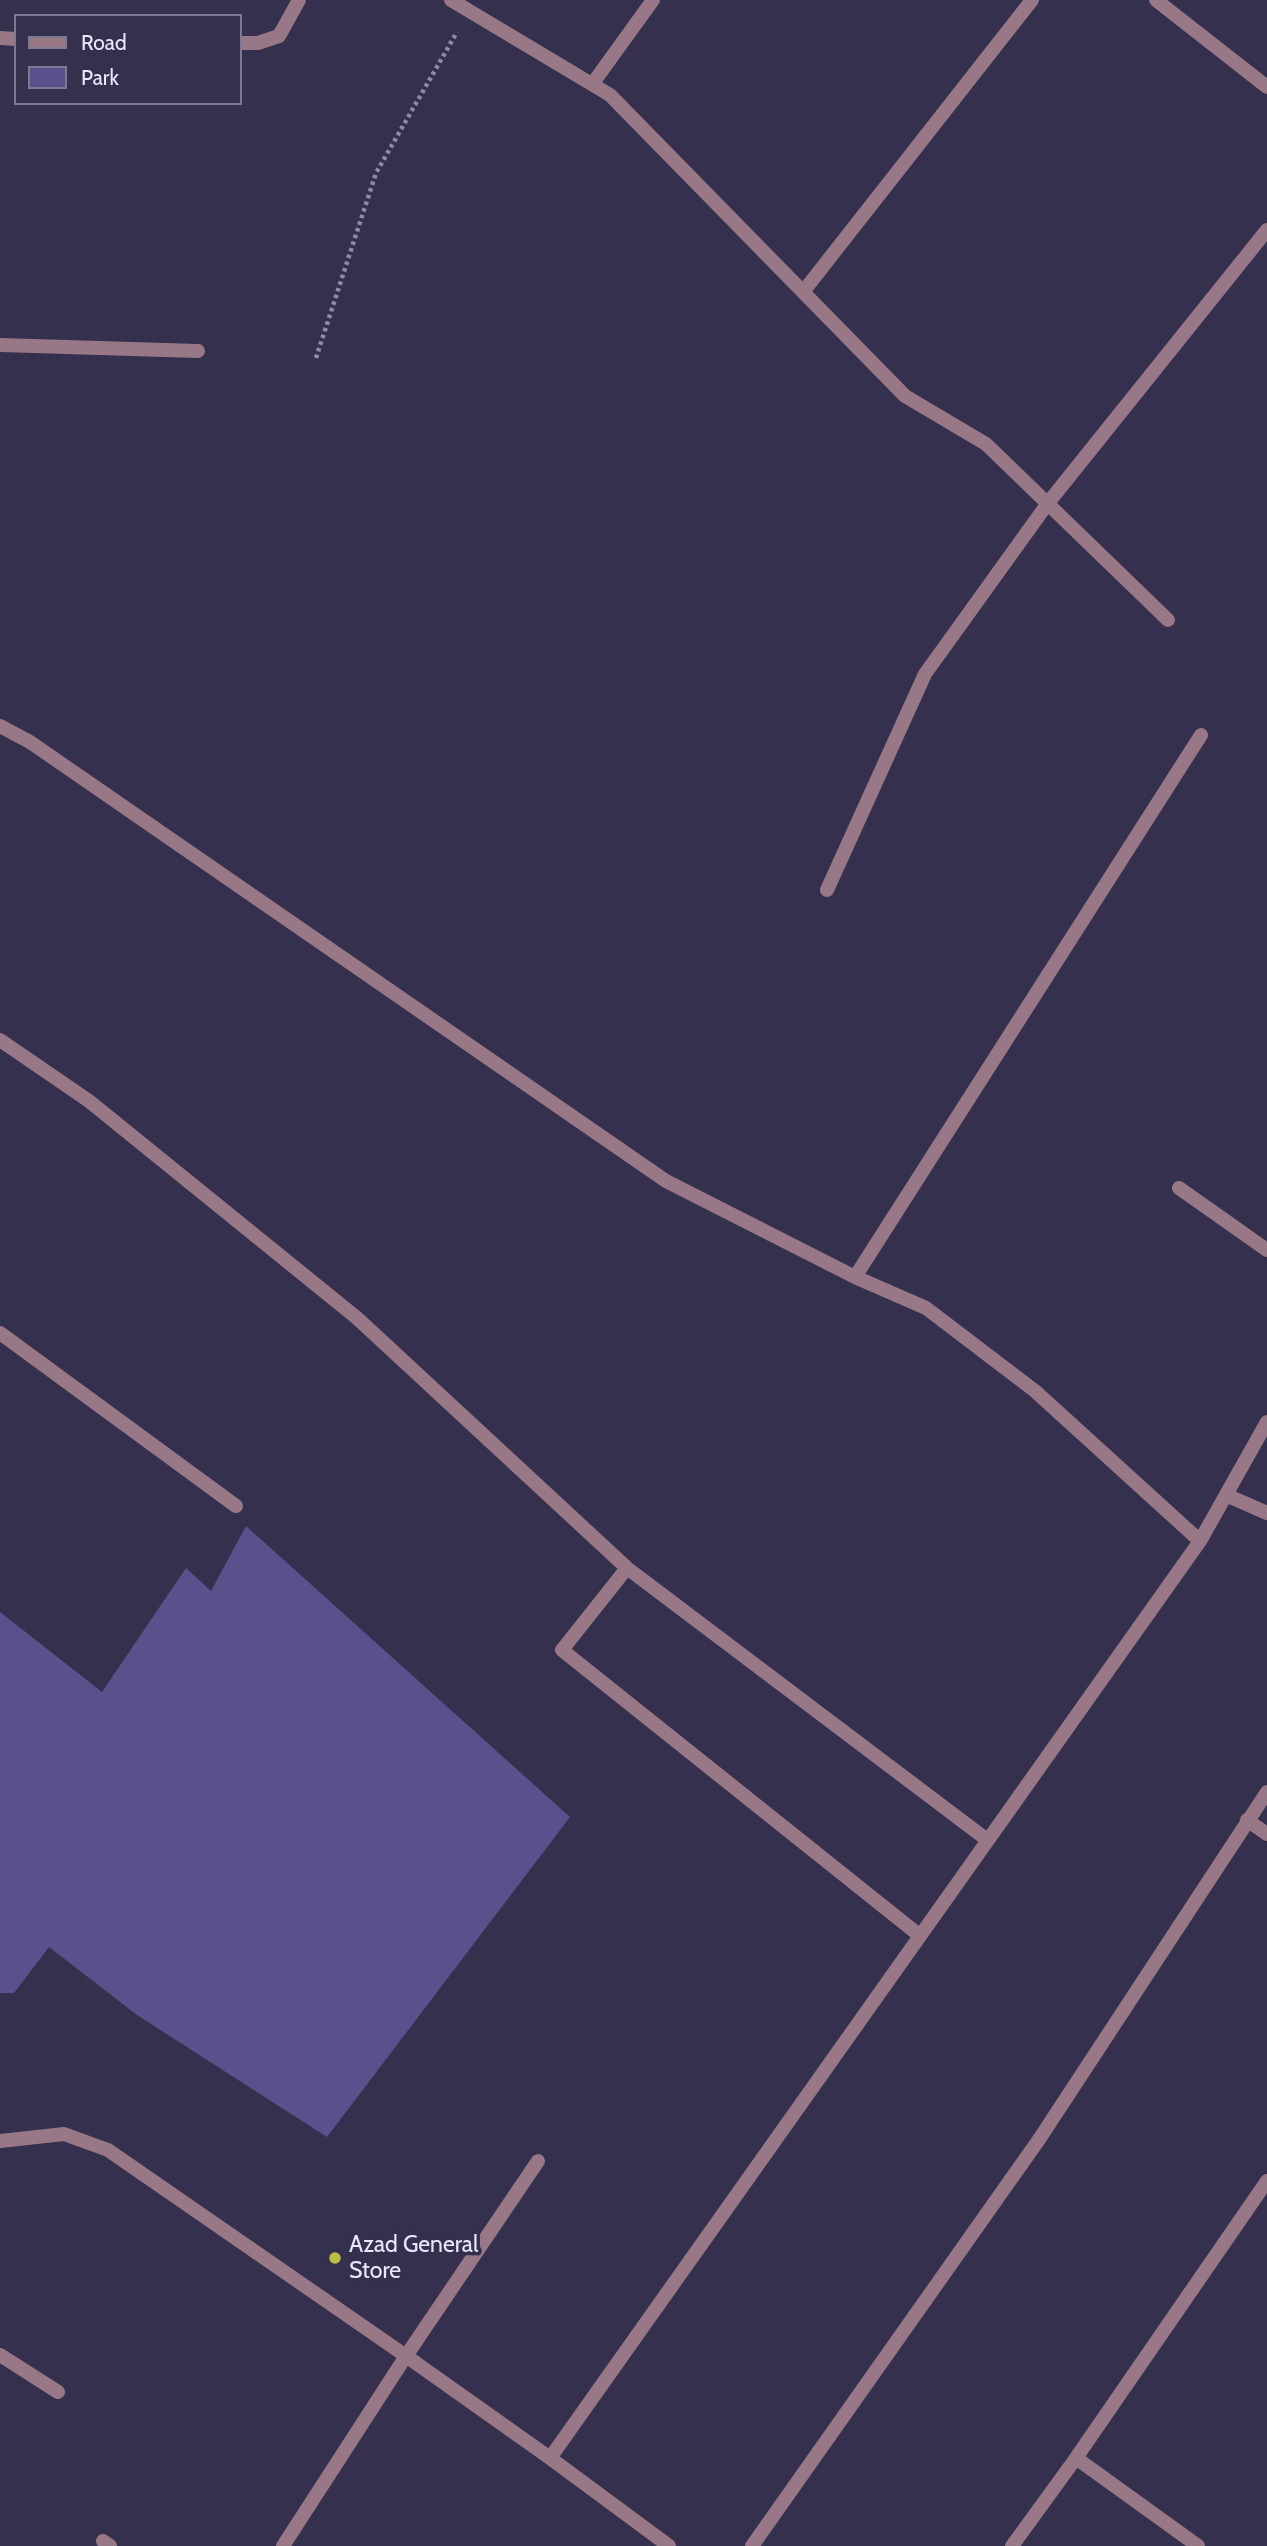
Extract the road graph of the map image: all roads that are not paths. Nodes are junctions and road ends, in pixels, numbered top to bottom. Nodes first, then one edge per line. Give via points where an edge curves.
1 (299, 0) edge
2 (451, 0) edge
3 (653, 0) edge
4 (1032, 0) edge
5 (1156, 0) edge
6 (242, 43) edge
7 (593, 83) junction
8 (1267, 87) edge
9 (1267, 230) edge
10 (803, 292) junction
11 (0, 345) edge
12 (198, 351) dead end
13 (1048, 503) junction
14 (1168, 620) dead end
15 (0, 726) edge
16 (1201, 734) dead end
17 (827, 890) dead end
18 (0, 1040) edge
19 (1179, 1188) dead end
20 (1267, 1250) edge
21 (855, 1277) junction
22 (0, 1333) edge
23 (1267, 1422) edge
24 (1226, 1495) junction
25 (236, 1506) dead end
26 (1267, 1513) edge
27 (1200, 1541) junction
28 (627, 1568) junction
29 (1267, 1792) edge
30 (1247, 1820) junction
31 (1267, 1834) edge
32 (986, 1839) junction
33 (919, 1935) junction
34 (0, 2141) edge
35 (538, 2161) dead end
36 (1267, 2181) edge
37 (0, 2355) edge
38 (406, 2357) junction
39 (58, 2392) dead end
40 (551, 2458) junction
41 (1076, 2458) junction
42 (282, 2546) edge
43 (669, 2546) edge
44 (752, 2546) edge
45 (1012, 2546) edge
46 (1198, 2546) edge

1 - 6 street via 278,36
2 - 7 street
3 - 7 street
4 - 10 street
5 - 8 street
7 - 10 street
9 - 13 street
10 - 13 street via 905,396 986,444
11 - 12 street
13 - 14 street
13 - 17 street via 925,674
15 - 21 street via 30,742 666,1181
16 - 21 street
18 - 28 street via 89,1101 357,1318
19 - 20 street
21 - 27 street via 926,1308 1035,1391
22 - 25 street
23 - 24 street
24 - 26 street
24 - 27 street
27 - 32 street
28 - 32 street
28 - 33 street via 562,1650
29 - 30 street
30 - 31 street
30 - 44 street via 1040,2138
32 - 33 street
33 - 40 street
34 - 38 street via 64,2134 108,2150
35 - 38 street
36 - 41 street
37 - 39 street
38 - 40 street
38 - 42 street
40 - 43 street
41 - 45 street
41 - 46 street

